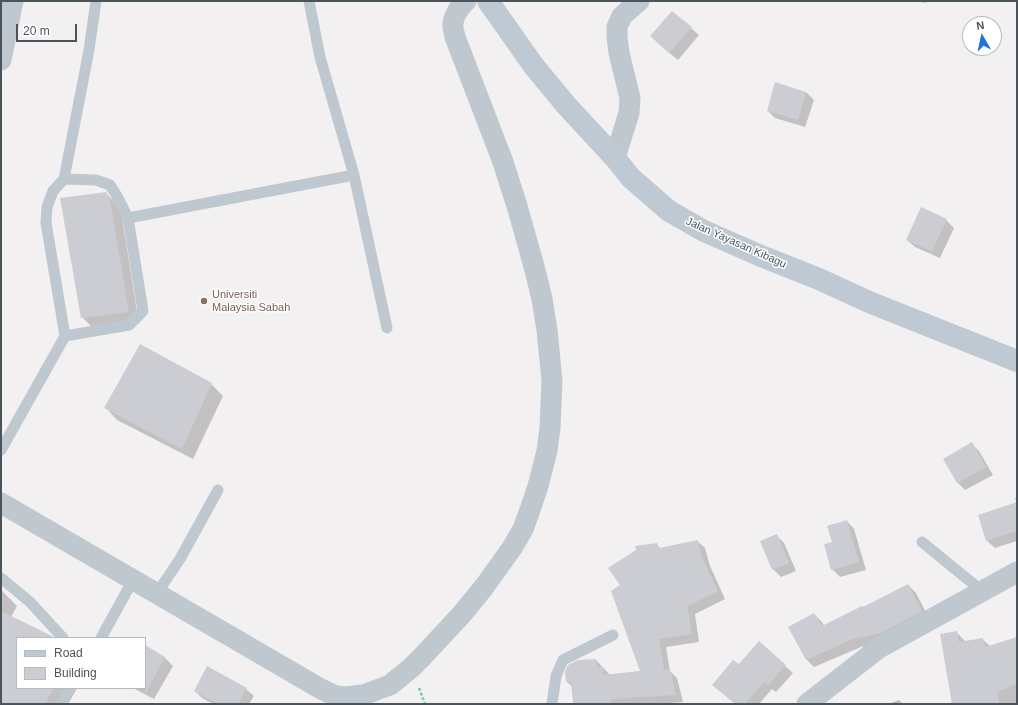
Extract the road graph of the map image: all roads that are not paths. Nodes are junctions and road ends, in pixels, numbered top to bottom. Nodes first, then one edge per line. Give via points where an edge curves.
1 (13, 1) edge
2 (96, 1) edge
3 (309, 1) edge
4 (466, 1) edge
5 (488, 1) edge
6 (638, 1) edge
7 (1, 60) edge
8 (615, 158) junction
9 (354, 175) junction
10 (64, 179) junction
11 (128, 218) junction
12 (387, 328) dead end
13 (65, 336) junction
14 (1017, 361) edge
15 (1, 450) edge
16 (218, 490) dead end
17 (1, 503) edge
18 (922, 542) dead end
19 (1017, 572) edge
20 (1, 578) edge
21 (133, 580) junction
22 (982, 591) junction
23 (157, 593) junction
24 (613, 635) dead end
25 (62, 637) edge
26 (102, 637) edge
27 (70, 689) edge
28 (61, 704) edge
29 (552, 704) edge
30 (807, 704) edge

1 - 7 street
2 - 10 lane
3 - 9 lane via 320,57
4 - 23 street via 455,16 455,37 503,162 517,206 537,277 547,330 552,381 549,436 538,486 523,529 484,587 422,657 390,685 363,695 336,696 321,689
5 - 8 street, Jalan Yayasan Kibagu via 533,65 566,106
6 - 8 street via 622,16 617,27 619,53 630,98 629,113
8 - 14 street, Jalan Yayasan Kibagu via 631,178 669,211 704,231 869,302
9 - 11 lane
9 - 12 lane
10 - 11 lane via 96,180 110,185
10 - 13 lane via 53,191 47,207 46,223
11 - 13 lane via 143,310 129,325
13 - 15 lane
16 - 23 lane via 180,559
17 - 21 street
18 - 22 lane
19 - 22 street
20 - 25 lane via 30,602
21 - 23 street
21 - 26 lane
22 - 30 street via 879,648
24 - 29 lane via 563,660 556,676
27 - 28 lane

